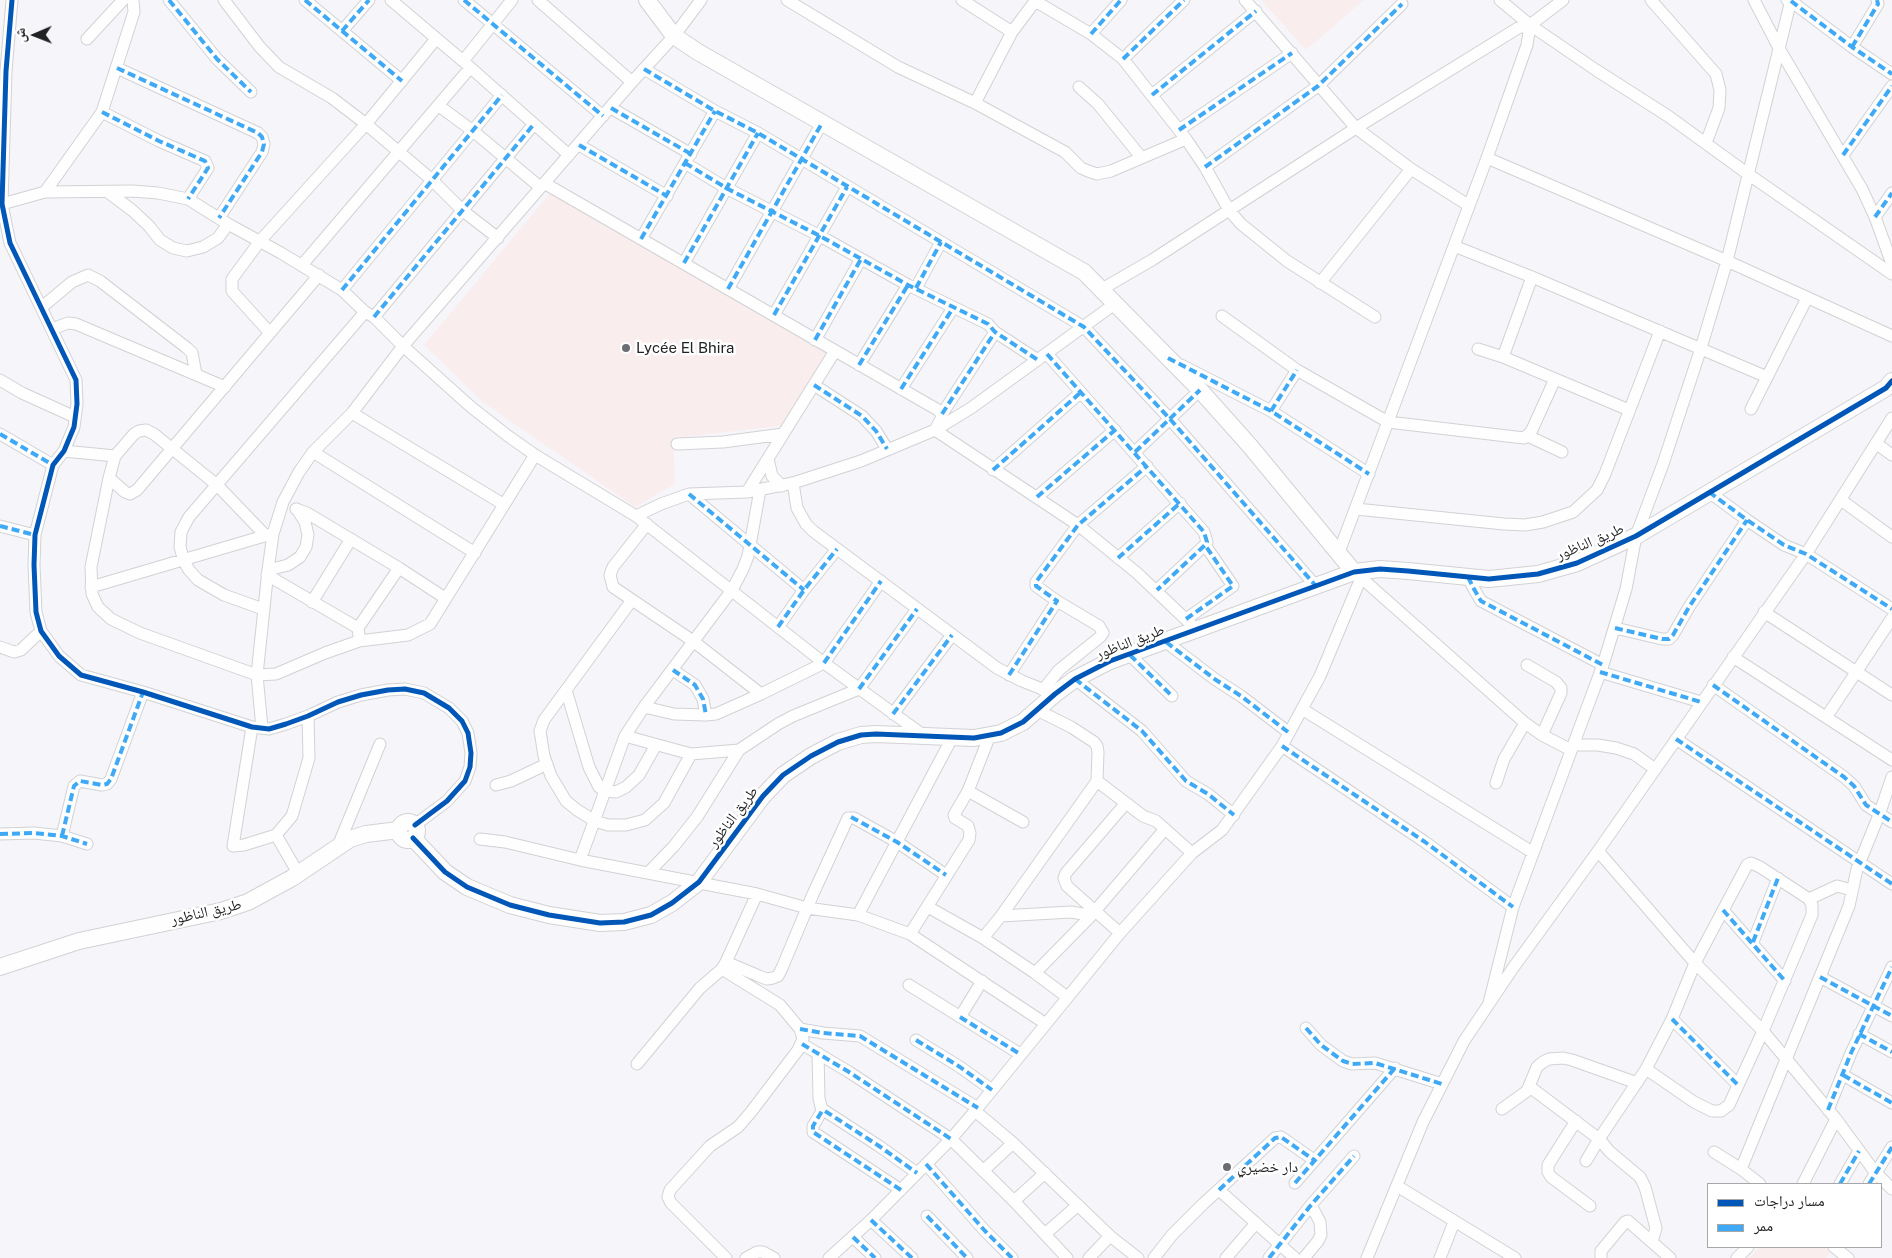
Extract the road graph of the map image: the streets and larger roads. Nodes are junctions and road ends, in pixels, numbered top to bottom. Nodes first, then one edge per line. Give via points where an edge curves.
1 (123, 0) edge
2 (133, 0) edge
3 (169, 0) edge
4 (224, 0) edge
5 (305, 0) edge
6 (369, 0) edge
7 (391, 0) edge
8 (464, 0) edge
9 (512, 0) edge
10 (538, 0) edge
11 (647, 0) edge
12 (701, 0) edge
13 (787, 0) edge
14 (962, 0) edge
15 (1121, 0) edge
16 (1184, 0) edge
17 (1245, 0) edge
18 (1500, 0) edge
19 (1563, 0) edge
20 (1651, 0) edge
21 (1754, 0) edge
22 (1790, 0) edge
23 (1877, 0) edge
24 (1035, 1) edge
25 (14, 3) edge
26 (1402, 4) dead end
27 (1256, 11) junction
28 (494, 24) junction
29 (1530, 24) junction
30 (342, 32) junction
31 (1012, 32) junction
32 (1090, 34) junction
33 (674, 36) junction
34 (87, 38) dead end
35 (436, 39) junction
36 (1852, 47) junction
37 (1780, 50) junction
38 (1292, 53) junction
39 (1123, 59) junction
40 (466, 64) junction
41 (117, 68) junction
42 (644, 69) junction
43 (3, 70) edge
44 (1892, 74) edge
45 (402, 81) junction
46 (632, 82) junction
47 (1318, 86) junction
48 (1892, 86) edge
49 (1079, 87) dead end
50 (251, 92) dead end
51 (502, 95) junction
52 (1152, 95) junction
53 (975, 103) junction
54 (439, 106) junction
55 (715, 111) junction
56 (102, 112) junction
57 (607, 112) junction
58 (822, 123) junction
59 (366, 124) junction
60 (534, 124) junction
61 (1356, 128) junction
62 (473, 131) junction
63 (758, 133) junction
64 (1183, 134) junction
65 (1706, 143) junction
66 (579, 145) junction
67 (398, 152) junction
68 (569, 155) junction
69 (1843, 155) junction
70 (1141, 157) junction
71 (506, 158) junction
72 (688, 158) junction
73 (800, 158) junction
74 (1487, 158) junction
75 (1205, 167) junction
76 (1411, 168) junction
77 (1748, 174) junction
78 (432, 180) junction
79 (542, 185) junction
80 (847, 187) junction
81 (728, 189) junction
82 (45, 192) junction
83 (108, 192) junction
84 (1892, 193) edge
85 (667, 196) junction
86 (188, 199) junction
87 (2, 204) junction
88 (1468, 205) junction
89 (1229, 210) junction
90 (463, 211) junction
91 (773, 212) junction
92 (1875, 218) junction
93 (223, 221) junction
94 (820, 236) junction
95 (498, 238) junction
96 (641, 239) junction
97 (260, 241) junction
98 (941, 242) junction
99 (1454, 246) junction
100 (861, 258) junction
101 (1728, 261) junction
102 (684, 263) junction
103 (1892, 264) edge
104 (302, 265) junction
105 (1892, 274) edge
106 (319, 275) junction
107 (1532, 277) junction
108 (1320, 283) junction
109 (912, 287) junction
110 (728, 289) junction
111 (1102, 289) junction
112 (342, 290) junction
113 (1807, 298) junction
114 (1116, 304) junction
115 (42, 308) junction
116 (953, 308) junction
117 (369, 314) junction
118 (774, 315) junction
119 (1222, 316) dead end
120 (1375, 317) dead end
121 (1084, 328) junction
122 (52, 329) junction
123 (1660, 331) junction
124 (995, 332) junction
125 (270, 333) junction
126 (1892, 336) edge
127 (815, 340) junction
128 (403, 346) junction
129 (1701, 348) junction
130 (1478, 349) dead end
131 (834, 351) junction
132 (1042, 357) junction
133 (1502, 357) junction
134 (1168, 358) junction
135 (859, 365) junction
136 (1297, 370) junction
137 (196, 374) junction
138 (1767, 377) junction
139 (1555, 379) junction
140 (0, 380) edge
141 (814, 385) junction
142 (1890, 385) edge
143 (225, 387) junction
144 (901, 389) junction
145 (1200, 390) junction
146 (1080, 393) junction
147 (1750, 409) dead end
148 (1629, 410) junction
149 (1271, 411) junction
150 (352, 413) junction
151 (942, 414) junction
152 (75, 417) junction
153 (1892, 418) edge
154 (1170, 419) junction
155 (1388, 422) junction
156 (934, 430) junction
157 (1115, 430) junction
158 (0, 434) edge
159 (783, 434) junction
160 (1528, 436) junction
161 (676, 444) dead end
162 (1877, 444) junction
163 (171, 449) junction
164 (887, 449) junction
165 (64, 451) junction
166 (313, 452) junction
167 (1135, 452) junction
168 (1562, 452) dead end
169 (535, 455) junction
170 (1892, 455) edge
171 (116, 456) junction
172 (768, 459) junction
173 (53, 466) junction
174 (1147, 466) junction
175 (993, 470) junction
176 (1369, 474) junction
177 (109, 478) junction
178 (787, 484) junction
179 (217, 485) junction
180 (760, 490) junction
181 (747, 492) junction
182 (1709, 492) junction
183 (689, 494) junction
184 (1037, 497) junction
185 (1841, 500) junction
186 (283, 502) junction
187 (1180, 503) junction
188 (503, 504) junction
189 (296, 509) junction
190 (1356, 509) junction
191 (636, 516) junction
192 (1747, 520) junction
193 (646, 524) junction
194 (1078, 525) junction
195 (0, 526) edge
196 (35, 535) junction
197 (270, 535) junction
198 (1636, 536) junction
199 (1892, 537) edge
200 (351, 538) junction
201 (749, 544) junction
202 (1205, 546) junction
203 (837, 549) junction
204 (1339, 552) junction
205 (475, 553) junction
206 (1806, 554) junction
207 (1118, 558) junction
208 (184, 561) junction
209 (399, 568) junction
210 (268, 572) junction
211 (1358, 575) junction
212 (1468, 577) junction
213 (881, 581) junction
214 (1315, 585) junction
215 (91, 587) junction
216 (732, 590) junction
217 (804, 590) junction
218 (1157, 590) junction
219 (445, 598) junction
220 (632, 600) junction
221 (1057, 601) junction
222 (312, 602) junction
223 (263, 609) junction
224 (916, 609) junction
225 (1892, 609) edge
226 (1764, 612) junction
227 (1892, 618) edge
228 (1191, 624) junction
229 (358, 628) junction
230 (778, 628) junction
231 (1615, 628) junction
232 (41, 630) junction
233 (952, 634) junction
234 (359, 641) junction
235 (693, 641) junction
236 (1166, 642) junction
237 (0, 647) edge
238 (1130, 655) junction
239 (1733, 657) junction
240 (824, 663) junction
241 (1527, 665) dead end
242 (1602, 669) junction
243 (673, 670) junction
244 (1856, 673) junction
245 (257, 674) junction
246 (1009, 675) junction
247 (1075, 679) junction
248 (1713, 685) junction
249 (859, 689) junction
250 (566, 690) junction
251 (143, 692) junction
252 (1049, 692) junction
253 (760, 694) junction
254 (1892, 695) edge
255 (1172, 696) dead end
256 (1701, 702) junction
257 (644, 707) junction
258 (1302, 709) junction
259 (1037, 710) junction
260 (893, 714) junction
261 (706, 715) junction
262 (308, 716) junction
263 (1827, 716) junction
264 (1525, 723) junction
265 (257, 728) junction
266 (1288, 732) junction
267 (923, 735) junction
268 (990, 735) junction
269 (1542, 735) junction
270 (625, 736) junction
271 (952, 738) junction
272 (1676, 739) junction
273 (380, 744) dead end
274 (656, 745) junction
275 (1282, 746) junction
276 (1572, 748) junction
277 (739, 750) junction
278 (691, 754) junction
279 (1892, 760) edge
280 (547, 764) junction
281 (1655, 768) junction
282 (1892, 776) edge
283 (1097, 781) junction
284 (1496, 783) dead end
285 (496, 785) dead end
286 (968, 790) junction
287 (606, 791) junction
288 (1126, 803) junction
289 (1234, 815) junction
290 (1879, 815) junction
291 (595, 821) junction
292 (1023, 822) dead end
293 (1892, 822) edge
294 (1165, 829) junction
295 (409, 831) junction
296 (0, 834) edge
297 (276, 835) junction
298 (62, 836) junction
299 (480, 839) dead end
300 (897, 842) junction
301 (87, 844) dead end
302 (338, 846) junction
303 (1598, 851) junction
304 (1532, 852) junction
305 (1192, 853) junction
306 (580, 860) junction
307 (1860, 862) junction
308 (649, 872) junction
309 (298, 873) junction
310 (946, 875) junction
311 (1778, 878) junction
312 (699, 882) junction
313 (1892, 884) edge
314 (1852, 890) junction
315 (757, 894) junction
316 (1809, 899) junction
317 (928, 907) junction
318 (1513, 907) junction
319 (808, 908) junction
320 (1723, 910) junction
321 (858, 915) junction
322 (1001, 916) junction
323 (1092, 916) junction
324 (1120, 933) junction
325 (910, 934) junction
326 (982, 938) junction
327 (1753, 942) junction
328 (1499, 962) junction
329 (1695, 963) junction
330 (724, 966) junction
331 (0, 967) edge
332 (1892, 967) edge
333 (1513, 968) junction
334 (1036, 973) junction
335 (1820, 977) junction
336 (982, 981) junction
337 (1785, 981) junction
338 (909, 985) dead end
339 (1067, 997) junction
340 (1489, 1004) junction
341 (1873, 1006) junction
342 (1892, 1016) edge
343 (960, 1017) junction
344 (1672, 1019) junction
345 (1046, 1024) junction
346 (1306, 1028) dead end
347 (800, 1029) junction
348 (1763, 1031) junction
349 (1860, 1034) junction
350 (916, 1040) dead end
351 (802, 1044) junction
352 (1892, 1052) edge
353 (818, 1053) junction
354 (1020, 1054) junction
355 (1786, 1058) junction
356 (638, 1064) dead end
357 (1395, 1068) junction
358 (1646, 1069) junction
359 (1843, 1075) junction
360 (1637, 1083) junction
361 (1442, 1084) junction
362 (1738, 1086) junction
363 (1530, 1087) junction
364 (992, 1090) junction
365 (1892, 1104) edge
366 (1502, 1109) dead end
367 (976, 1110) junction
368 (822, 1111) junction
369 (1832, 1114) junction
370 (1576, 1121) junction
371 (951, 1139) junction
372 (1599, 1139) junction
373 (1013, 1143) junction
374 (1892, 1147) edge
375 (1859, 1151) junction
376 (1714, 1152) dead end
377 (1354, 1156) dead end
378 (1314, 1160) junction
379 (1586, 1161) dead end
380 (926, 1164) junction
381 (1741, 1169) junction
382 (984, 1171) junction
383 (1875, 1172) junction
384 (1044, 1173) junction
385 (917, 1174) junction
386 (1295, 1183) dead end
387 (1759, 1183) edge
388 (1803, 1183) edge
389 (1841, 1183) edge
390 (1870, 1183) edge
391 (1397, 1186) junction
392 (901, 1190) junction
393 (1219, 1190) junction
394 (1892, 1190) edge
395 (1014, 1201) junction
396 (1078, 1205) junction
397 (1311, 1206) junction
398 (1590, 1206) dead end
399 (927, 1216) dead end
400 (871, 1220) junction
401 (1454, 1222) junction
402 (1256, 1223) junction
403 (1045, 1234) junction
404 (1110, 1236) junction
405 (853, 1237) junction
406 (1652, 1242) junction
407 (1279, 1245) junction
408 (1747, 1248) edge
409 (1834, 1251) edge
410 (726, 1258) edge
411 (746, 1258) edge
412 (774, 1258) edge
413 (829, 1258) edge
414 (875, 1258) edge
415 (912, 1258) edge
416 (967, 1258) edge
417 (1012, 1258) edge
418 (1068, 1258) edge
419 (1089, 1258) edge
420 (1138, 1258) edge
421 (1154, 1258) edge
422 (1226, 1258) edge
423 (1269, 1258) edge
424 (1295, 1258) edge
425 (1304, 1258) edge
426 (1366, 1258) edge
427 (1440, 1258) edge
428 (1515, 1258) edge
429 (1601, 1258) edge
430 (1670, 1258) edge
431 (1737, 1258) edge
432 (1848, 1258) edge

1 - 34 street
2 - 41 street via 134,12
3 - 50 street via 217,59
4 - 59 street via 279,67 332,98
5 - 30 street
6 - 30 street
7 - 35 street
8 - 28 street
9 - 28 street
10 - 46 street
11 - 33 street
12 - 33 street
13 - 53 street via 898,67
14 - 31 street
15 - 32 street
16 - 39 street
17 - 27 street
18 - 29 street
19 - 29 street
20 - 65 street via 1716,74 1720,90 1719,108
21 - 37 street
22 - 36 street
22 - 37 street
23 - 36 street via 1878,4
24 - 31 street
24 - 32 street
25 - 43 street
26 - 47 street
27 - 38 street
27 - 52 street
28 - 40 street
28 - 57 street
29 - 61 street via 1518,28
29 - 65 street
29 - 74 street via 1527,45
30 - 45 street
31 - 53 street
32 - 39 street
33 - 42 street
33 - 58 street
35 - 40 street
35 - 45 street
36 - 44 street
37 - 69 street
37 - 77 street
38 - 47 street
38 - 64 street
39 - 52 street
40 - 51 street
40 - 54 street
41 - 56 street
41 - 93 street via 262,137 262,152
42 - 46 street
42 - 55 street
43 - 87 street
45 - 59 street
46 - 57 street
47 - 61 street
47 - 75 street
48 - 69 street
49 - 70 street via 1098,104
51 - 60 street
51 - 62 street
52 - 64 street
53 - 70 street via 1065,152 1088,172 1105,173
54 - 62 street
54 - 67 street
55 - 63 street
55 - 72 street
56 - 82 street
56 - 86 street via 205,161 208,168
57 - 66 street
57 - 72 street
58 - 73 street
58 - 111 street via 1068,262
59 - 67 street
59 - 97 street
60 - 68 street
60 - 71 street
61 - 76 street
61 - 89 street
62 - 71 street
62 - 78 street
63 - 73 street
63 - 81 street
64 - 70 street
64 - 75 street
65 - 77 street
66 - 68 street
66 - 85 street
67 - 78 street
67 - 104 street
68 - 79 street
69 - 92 street
71 - 79 street
71 - 90 street
72 - 81 street
72 - 85 street
73 - 80 street
73 - 91 street
74 - 88 street
74 - 101 street
75 - 89 street
76 - 88 street
76 - 108 street
77 - 101 street
77 - 105 street
78 - 90 street
78 - 112 street
79 - 95 street
79 - 96 street
80 - 94 street
80 - 98 street
81 - 91 street
81 - 102 street
82 - 83 street
82 - 87 street
83 - 86 street via 158,193
83 - 93 street via 173,248 187,251 203,247 218,238
84 - 92 street
85 - 96 street
86 - 93 street
87 - 115 street via 10,243
88 - 99 street
89 - 108 street via 1264,243
89 - 111 street
90 - 95 street
90 - 117 street
91 - 94 street
91 - 110 street
92 - 103 street
93 - 97 street
94 - 100 street
94 - 118 street
95 - 128 street
96 - 102 street
97 - 104 street
97 - 125 street via 232,279 231,288
98 - 109 street
98 - 121 street
99 - 107 street
99 - 155 street
100 - 109 street
100 - 127 street
101 - 113 street
101 - 129 street
102 - 110 street
104 - 106 street
106 - 112 street
106 - 125 street
107 - 123 street
107 - 133 street
108 - 120 street
109 - 116 street
109 - 135 street
110 - 118 street
111 - 114 street
112 - 117 street
113 - 126 street
113 - 138 street
114 - 121 street
114 - 134 street
115 - 122 street
115 - 137 street via 72,282 88,275 187,348 192,353
116 - 124 street via 988,324
116 - 144 street
117 - 128 street
117 - 179 street
118 - 127 street
119 - 136 street
121 - 132 street
121 - 154 street
122 - 137 street via 68,323 76,324
122 - 152 street via 76,380 78,404
123 - 129 street
123 - 148 street
124 - 132 street
124 - 151 street
125 - 143 street
127 - 131 street
128 - 150 street
128 - 169 street via 471,407
129 - 138 street
129 - 198 street
130 - 133 street
131 - 135 street
131 - 141 street
132 - 146 street
132 - 156 street
133 - 139 street
134 - 145 street
134 - 149 street
135 - 144 street
136 - 149 street
136 - 155 street
137 - 143 street
138 - 147 street
139 - 148 street
139 - 160 street
140 - 152 street
141 - 159 street
141 - 164 street via 862,416
142 - 182 street, طريق الناظور
143 - 163 street
144 - 151 street
145 - 154 street
145 - 204 street
146 - 157 street
146 - 175 street
148 - 190 street via 1597,490 1572,512 1558,518 1525,525
149 - 176 street
150 - 166 street
150 - 188 street
151 - 156 street
152 - 165 street
153 - 162 street
154 - 167 street
154 - 214 street
155 - 160 street via 1520,438
155 - 176 street
156 - 164 street
156 - 175 street
157 - 167 street
157 - 184 street
158 - 173 street
159 - 161 street
159 - 172 street
160 - 168 street
162 - 170 street
162 - 185 street
163 - 171 street via 146,430 134,434
163 - 177 street via 133,493 121,490
163 - 179 street
164 - 178 street via 862,461
165 - 171 street
165 - 173 street
166 - 186 street via 298,472
166 - 205 street
167 - 174 street
169 - 188 street
169 - 191 street
171 - 177 street
172 - 178 street via 772,476
172 - 181 street
173 - 196 street
174 - 187 street
174 - 194 street
175 - 184 street
176 - 190 street
177 - 215 street via 91,567
178 - 180 street
178 - 203 street via 806,524
179 - 197 street
179 - 208 street via 189,517 181,532 180,547
180 - 181 street
180 - 201 street
181 - 183 street
182 - 192 street
182 - 198 street, طريق الناظور
183 - 191 street
183 - 201 street
184 - 194 street
185 - 199 street
185 - 206 street
186 - 189 street
186 - 197 street
187 - 202 street via 1204,532
187 - 207 street
188 - 205 street
189 - 200 street
189 - 210 street via 305,522 306,547 300,557 288,565
190 - 204 street
191 - 193 street
192 - 206 street via 1784,545
192 - 231 street via 1673,636 1662,639
193 - 216 street
193 - 220 street via 620,556 610,575 613,587
194 - 207 street
194 - 221 street via 1036,582 1036,586
195 - 196 street
196 - 232 street via 35,603
197 - 208 street
197 - 210 street
198 - 212 street, طريق الناظور via 1561,568 1517,577
198 - 231 street
200 - 209 street
200 - 222 street
201 - 216 street via 748,556
201 - 217 street
202 - 218 street
202 - 228 street via 1233,586
203 - 213 street
203 - 217 street
204 - 211 street
205 - 219 street
206 - 225 street
206 - 226 street
207 - 218 street
208 - 215 street
208 - 223 street via 198,580 224,595
209 - 219 street
209 - 229 street
210 - 222 street
210 - 223 street
211 - 212 street, طريق الناظور via 1399,570
211 - 214 street, طريق الناظور
211 - 258 street via 1320,676
211 - 264 street
212 - 242 street via 1481,601
213 - 224 street
213 - 240 street
214 - 228 street, طريق الناظور
215 - 245 street via 98,608 111,619 140,633
216 - 230 street
216 - 235 street
217 - 230 street
218 - 228 street
219 - 234 street via 430,624 424,628 408,635
220 - 235 street
220 - 250 street
221 - 246 street
221 - 252 street via 1102,628 1103,633 1059,670
222 - 229 street
223 - 245 street
224 - 233 street
224 - 249 street
226 - 239 street
226 - 244 street
227 - 244 street
228 - 236 street, طريق الناظور
229 - 234 street
230 - 240 street
231 - 242 street
232 - 237 street via 21,650 14,652
232 - 251 street via 59,656 81,675
233 - 246 street
233 - 260 street
234 - 245 street via 276,674
235 - 243 street
235 - 253 street
236 - 238 street, طريق الناظور
236 - 266 street
238 - 247 street, طريق الناظور
238 - 255 street
239 - 248 street
239 - 263 street
240 - 249 street
240 - 253 street
241 - 269 street via 1561,688
242 - 256 street
242 - 276 street
243 - 257 street
243 - 261 street via 694,685 703,699
244 - 254 street
244 - 263 street
245 - 265 street
246 - 252 street
247 - 252 street, طريق الناظور
247 - 289 street via 1142,731 1182,777
248 - 256 street
248 - 290 street via 1844,777 1866,805
249 - 260 street
249 - 277 street via 786,720
250 - 280 street via 544,720 540,731
250 - 287 street via 589,766 599,787
251 - 265 street
251 - 298 street via 111,779 102,786 80,781 74,786
252 - 259 street, طريق الناظور
253 - 261 street via 716,714
256 - 272 street
257 - 261 street via 674,714
257 - 270 street
258 - 266 street
258 - 304 street
259 - 268 street, طريق الناظور via 1011,729
259 - 283 street via 1094,742 1098,752
260 - 267 street
262 - 265 street via 269,729
262 - 295 street via 338,702 388,690 405,690 424,693 449,708 462,721 472,753 466,781 448,801
262 - 297 street via 306,766 292,816
263 - 279 street
264 - 269 street
264 - 284 street via 1504,759
265 - 297 street via 232,846
266 - 275 street
267 - 271 street, طريق الناظور
267 - 312 street, طريق الناظور via 861,735 838,742 793,767 763,796
268 - 271 street, طريق الناظور
268 - 286 street
269 - 276 street
270 - 274 street
270 - 287 street
271 - 300 street
272 - 281 street
272 - 307 street
273 - 302 street
274 - 278 street
274 - 287 street via 639,775 626,787 616,792
275 - 289 street
275 - 318 street via 1425,842
276 - 281 street via 1598,745 1616,748 1634,754
276 - 304 street
277 - 278 street
277 - 308 street via 696,817
278 - 291 street via 664,803 645,820 626,825
280 - 285 street
280 - 291 street via 566,801
281 - 303 street
282 - 290 street
283 - 288 street
283 - 322 street
286 - 292 street
286 - 310 street via 954,814 968,826 970,836
287 - 291 street
288 - 294 street
288 - 323 street via 1064,875 1065,883
289 - 305 street via 1222,830
290 - 293 street
290 - 307 street
291 - 306 street
294 - 305 street
294 - 323 street
295 - 302 street, طريق الناظور via 358,836
295 - 312 street, طريق الناظور via 446,872 466,887 510,905 548,915 612,923 651,915
296 - 298 street
297 - 309 street
298 - 301 street
299 - 306 street
300 - 310 street
300 - 319 street via 854,818 848,818
300 - 321 street
302 - 309 street, طريق الناظور
303 - 329 street
303 - 333 street
304 - 318 street
305 - 324 street
306 - 308 street
307 - 313 street
307 - 314 street
308 - 312 street
309 - 331 street, طريق الناظور via 248,902 221,911 79,941
310 - 317 street
311 - 316 street
311 - 320 street via 1749,864
311 - 327 street
312 - 315 street
314 - 316 street via 1837,886
314 - 335 street via 1849,906
315 - 319 street
315 - 330 street
316 - 337 street via 1812,915
317 - 325 street
317 - 326 street
318 - 328 street
319 - 321 street
319 - 330 street via 778,976 767,979
320 - 327 street
320 - 329 street
321 - 325 street
322 - 323 street via 1071,912
322 - 326 street
323 - 324 street
323 - 334 street
324 - 339 street
325 - 336 street
326 - 334 street
327 - 337 street
328 - 333 street
328 - 340 street
329 - 344 street
329 - 348 street
330 - 347 street via 780,1005
330 - 356 street via 700,988
332 - 341 street
333 - 340 street
334 - 339 street
335 - 341 street
335 - 355 street
336 - 343 street
336 - 345 street
337 - 348 street
338 - 343 street
339 - 345 street
340 - 361 street via 1464,1041
341 - 342 street
341 - 349 street
343 - 354 street
344 - 358 street
344 - 362 street
345 - 354 street
346 - 357 street via 1321,1045 1343,1061 1352,1064 1373,1062
347 - 351 street
347 - 367 street via 860,1036
348 - 355 street
348 - 362 street
349 - 352 street
349 - 359 street
350 - 364 street
351 - 353 street
351 - 410 street via 738,1127 710,1146 670,1190 668,1197 671,1203
353 - 368 street
353 - 371 street
354 - 364 street
355 - 369 street
355 - 381 street
357 - 361 street
357 - 378 street
358 - 360 street
358 - 362 street via 1712,1111 1721,1111 1729,1105
359 - 365 street
359 - 369 street
360 - 363 street via 1563,1058 1549,1059 1537,1067
360 - 372 street
361 - 391 street
363 - 366 street
363 - 370 street
364 - 367 street
367 - 371 street
367 - 373 street
368 - 385 street
368 - 392 street via 813,1132
369 - 375 street
369 - 388 street
370 - 372 street
370 - 398 street via 1548,1165 1548,1172
371 - 380 street
371 - 382 street
372 - 379 street
372 - 406 street via 1643,1181 1656,1228
373 - 382 street
373 - 384 street
374 - 383 street
375 - 383 street
375 - 389 street
376 - 381 street
377 - 397 street
378 - 386 street
378 - 393 street via 1281,1137 1275,1138
380 - 385 street
380 - 417 street
381 - 387 street
382 - 395 street
383 - 390 street
383 - 394 street
384 - 395 street
384 - 396 street
385 - 392 street
391 - 401 street
391 - 426 street
392 - 400 street
393 - 402 street
393 - 421 street via 1172,1234
395 - 403 street
396 - 403 street
396 - 404 street
397 - 407 street
397 - 425 street via 1320,1222 1320,1235
399 - 416 street
400 - 405 street
400 - 415 street
401 - 427 street
401 - 428 street
402 - 407 street
402 - 422 street
403 - 418 street
404 - 419 street
404 - 420 street
405 - 413 street
405 - 414 street
406 - 429 street via 1631,1223 1625,1222 1601,1251
406 - 430 street
407 - 423 street
407 - 424 street
408 - 431 street
409 - 432 street
411 - 412 street via 757,1252

